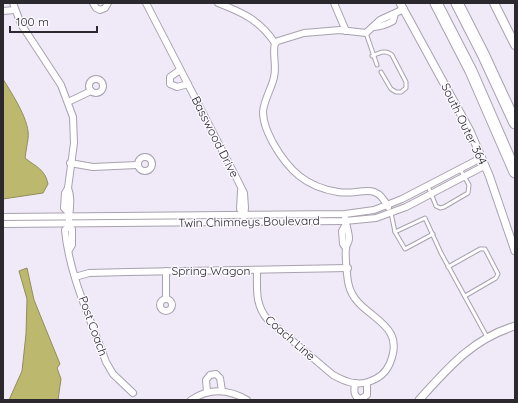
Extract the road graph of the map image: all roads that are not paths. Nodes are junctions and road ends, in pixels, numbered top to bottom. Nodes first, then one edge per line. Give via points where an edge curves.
1 (13, 3) edge
2 (93, 3) edge
3 (108, 3) edge
4 (146, 3) edge
5 (218, 3) edge
6 (334, 3) edge
7 (436, 3) edge
8 (457, 3) edge
9 (494, 3) edge
10 (402, 6) edge
11 (15, 10) junction
12 (3, 11) edge
13 (346, 31) junction
14 (366, 33) junction
15 (274, 43) junction
16 (515, 44) edge
17 (372, 56) junction
18 (377, 65) dead end
19 (180, 70) junction
20 (381, 72) dead end
21 (188, 84) junction
22 (91, 91) dead end
23 (68, 102) junction
24 (515, 123) edge
25 (481, 158) junction
26 (70, 163) junction
27 (137, 165) dead end
28 (484, 166) junction
29 (460, 169) junction
30 (515, 172) edge
31 (465, 176) junction
32 (428, 186) junction
33 (432, 194) junction
34 (387, 205) junction
35 (391, 212) junction
36 (244, 213) junction
37 (345, 214) junction
38 (68, 215) junction
39 (3, 217) edge
40 (244, 222) junction
41 (345, 222) junction
42 (3, 224) edge
43 (68, 226) junction
44 (394, 232) junction
45 (433, 234) junction
46 (515, 251) edge
47 (448, 266) junction
48 (348, 268) junction
49 (166, 271) junction
50 (257, 271) junction
51 (76, 277) junction
52 (465, 296) junction
53 (166, 298) dead end
54 (515, 326) edge
55 (487, 337) junction
56 (367, 382) junction
57 (355, 383) junction
58 (222, 391) junction
59 (207, 392) junction
60 (133, 393) dead end
61 (191, 400) edge
62 (247, 400) edge
63 (419, 400) edge

1 - 11 street
2 - 3 street via 100,10
4 - 19 street, Basswood Drive
5 - 15 street via 250,16 260,24
6 - 13 street
7 - 30 highway via 474,78
8 - 24 highway via 484,54
9 - 16 main road
10 - 14 street via 393,21 373,27
10 - 25 street, South Outer 364 via 470,131
11 - 12 street
11 - 23 street via 21,24 61,85
13 - 14 street
13 - 15 street via 304,33
14 - 17 lane
15 - 34 street via 274,77 265,103 264,119 265,128 283,160 294,173 322,189 340,193 374,191
17 - 18 lane
17 - 20 lane via 384,52 392,55 406,82 406,88 396,92
19 - 21 street, Basswood Drive
19 - 21 street, Basswood Drive via 170,77 170,84 177,87
21 - 36 street, Basswood Drive via 244,193
22 - 23 street
23 - 26 street via 74,122 74,143
25 - 28 street, South Outer 364
25 - 29 street, Twin Chimneys Boulevard
26 - 27 street via 92,167
26 - 38 street via 64,208
28 - 31 street, Twin Chimneys Boulevard
28 - 46 street, South Outer 364
29 - 31 lane
29 - 32 street, Twin Chimneys Boulevard
31 - 33 street, Twin Chimneys Boulevard
31 - 33 lane via 469,185 468,193 444,207 436,206
32 - 33 lane
32 - 34 street, Twin Chimneys Boulevard
33 - 35 street, Twin Chimneys Boulevard
34 - 35 street
34 - 37 street, Twin Chimneys Boulevard via 374,210
35 - 41 street, Twin Chimneys Boulevard via 376,218
35 - 44 lane
36 - 37 street, Twin Chimneys Boulevard
36 - 38 street, Twin Chimneys Boulevard
36 - 40 street, Basswood Drive
37 - 41 street
38 - 39 street, Twin Chimneys Boulevard
38 - 43 street
40 - 41 street, Twin Chimneys Boulevard
40 - 43 street, Twin Chimneys Boulevard
41 - 48 street, Coach Line via 342,231
42 - 43 street, Twin Chimneys Boulevard
43 - 51 street, Post Coach via 72,229 72,245 69,250
44 - 45 lane via 425,218
44 - 45 lane via 405,249
45 - 47 lane
47 - 52 lane
47 - 52 lane via 480,249 485,249 498,274 496,278
48 - 50 street, Spring Wagon
48 - 56 street, Coach Line via 350,288 357,301 384,324 392,338 394,352 388,366 381,376
49 - 50 street, Spring Wagon
49 - 51 street, Spring Wagon via 89,273
49 - 53 street
50 - 57 street, Coach Line via 257,301 266,317 333,375 345,382
51 - 60 street, Post Coach via 112,374
52 - 55 lane
54 - 55 street
55 - 63 street via 455,361
56 - 57 street, Coach Line
56 - 57 street via 367,395 361,399 354,394
58 - 59 street
58 - 59 street via 220,378 216,374 210,374 206,380
58 - 62 street
59 - 61 street

